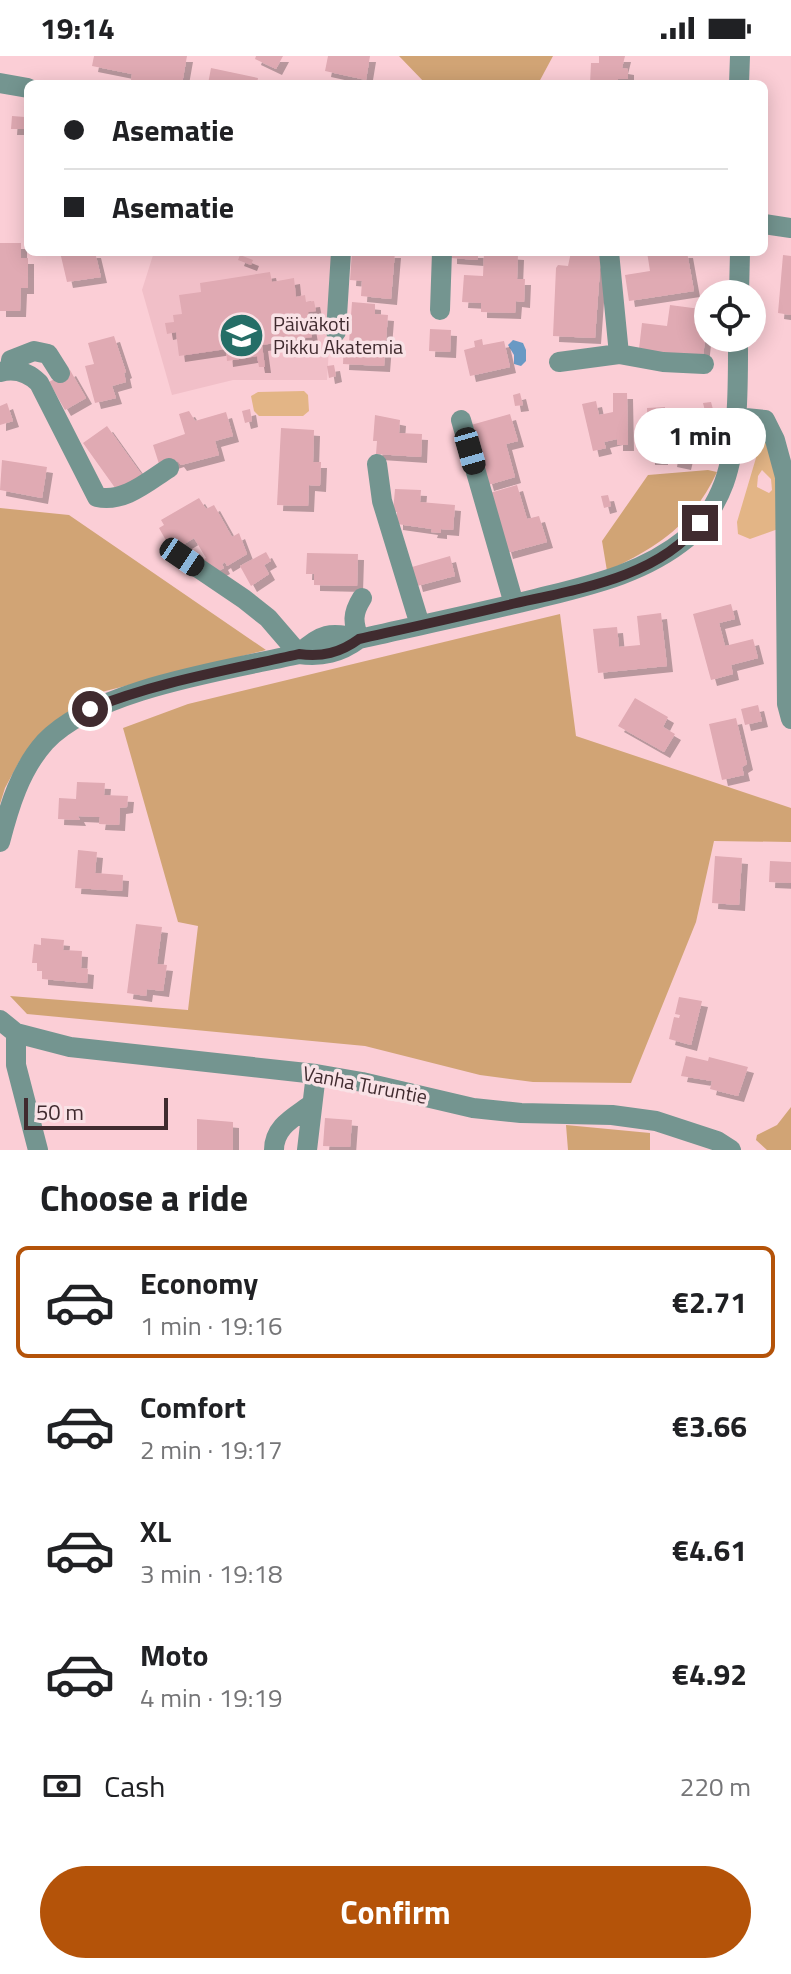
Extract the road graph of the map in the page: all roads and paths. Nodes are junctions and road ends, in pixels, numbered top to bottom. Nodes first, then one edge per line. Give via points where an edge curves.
1 (740, 56) edge
2 (739, 80) edge
3 (0, 83) edge
4 (24, 87) edge
5 (768, 225) edge
6 (791, 228) edge
7 (341, 256) edge
8 (442, 256) edge
9 (609, 256) edge
10 (740, 256) edge
11 (739, 280) edge
12 (440, 310) dead end
13 (336, 332) dead end
14 (737, 352) edge
15 (619, 354) junction
16 (559, 362) dead end
17 (704, 364) dead end
18 (5, 371) edge
19 (60, 373) dead end
20 (735, 417) junction
21 (461, 420) dead end
22 (377, 464) dead end
23 (169, 468) dead end
24 (788, 479) edge
25 (182, 557) dead end
26 (362, 598) dead end
27 (514, 604) junction
28 (420, 625) junction
29 (359, 639) junction
30 (299, 654) junction
31 (791, 719) edge
32 (0, 842) edge
33 (8, 1026) edge
34 (316, 1074) junction
35 (312, 1104) junction
36 (38, 1150) edge
37 (274, 1150) edge
38 (307, 1150) edge
39 (731, 1150) edge

1 - 2 street
3 - 4 street
5 - 6 street
7 - 13 street
8 - 12 street
9 - 15 street
10 - 11 street
14 - 20 street
15 - 16 street
15 - 17 street
18 - 19 street via 11,360 34,351 48,354
18 - 23 street via 31,375 39,383 97,497 125,496
20 - 24 street via 765,420
20 - 27 street via 724,483 690,536 631,572
21 - 27 street
22 - 28 street via 382,501
24 - 31 street
25 - 30 street via 268,618
26 - 29 street via 353,622
27 - 28 street
28 - 29 street
29 - 30 street via 339,634 314,639
30 - 32 street via 116,699 64,725 27,766
33 - 34 street, Vanha Turuntie via 39,1041 96,1050
33 - 36 street
34 - 35 street
34 - 39 street, Vanha Turuntie via 473,1108 656,1121
35 - 37 street via 282,1127
35 - 38 street

